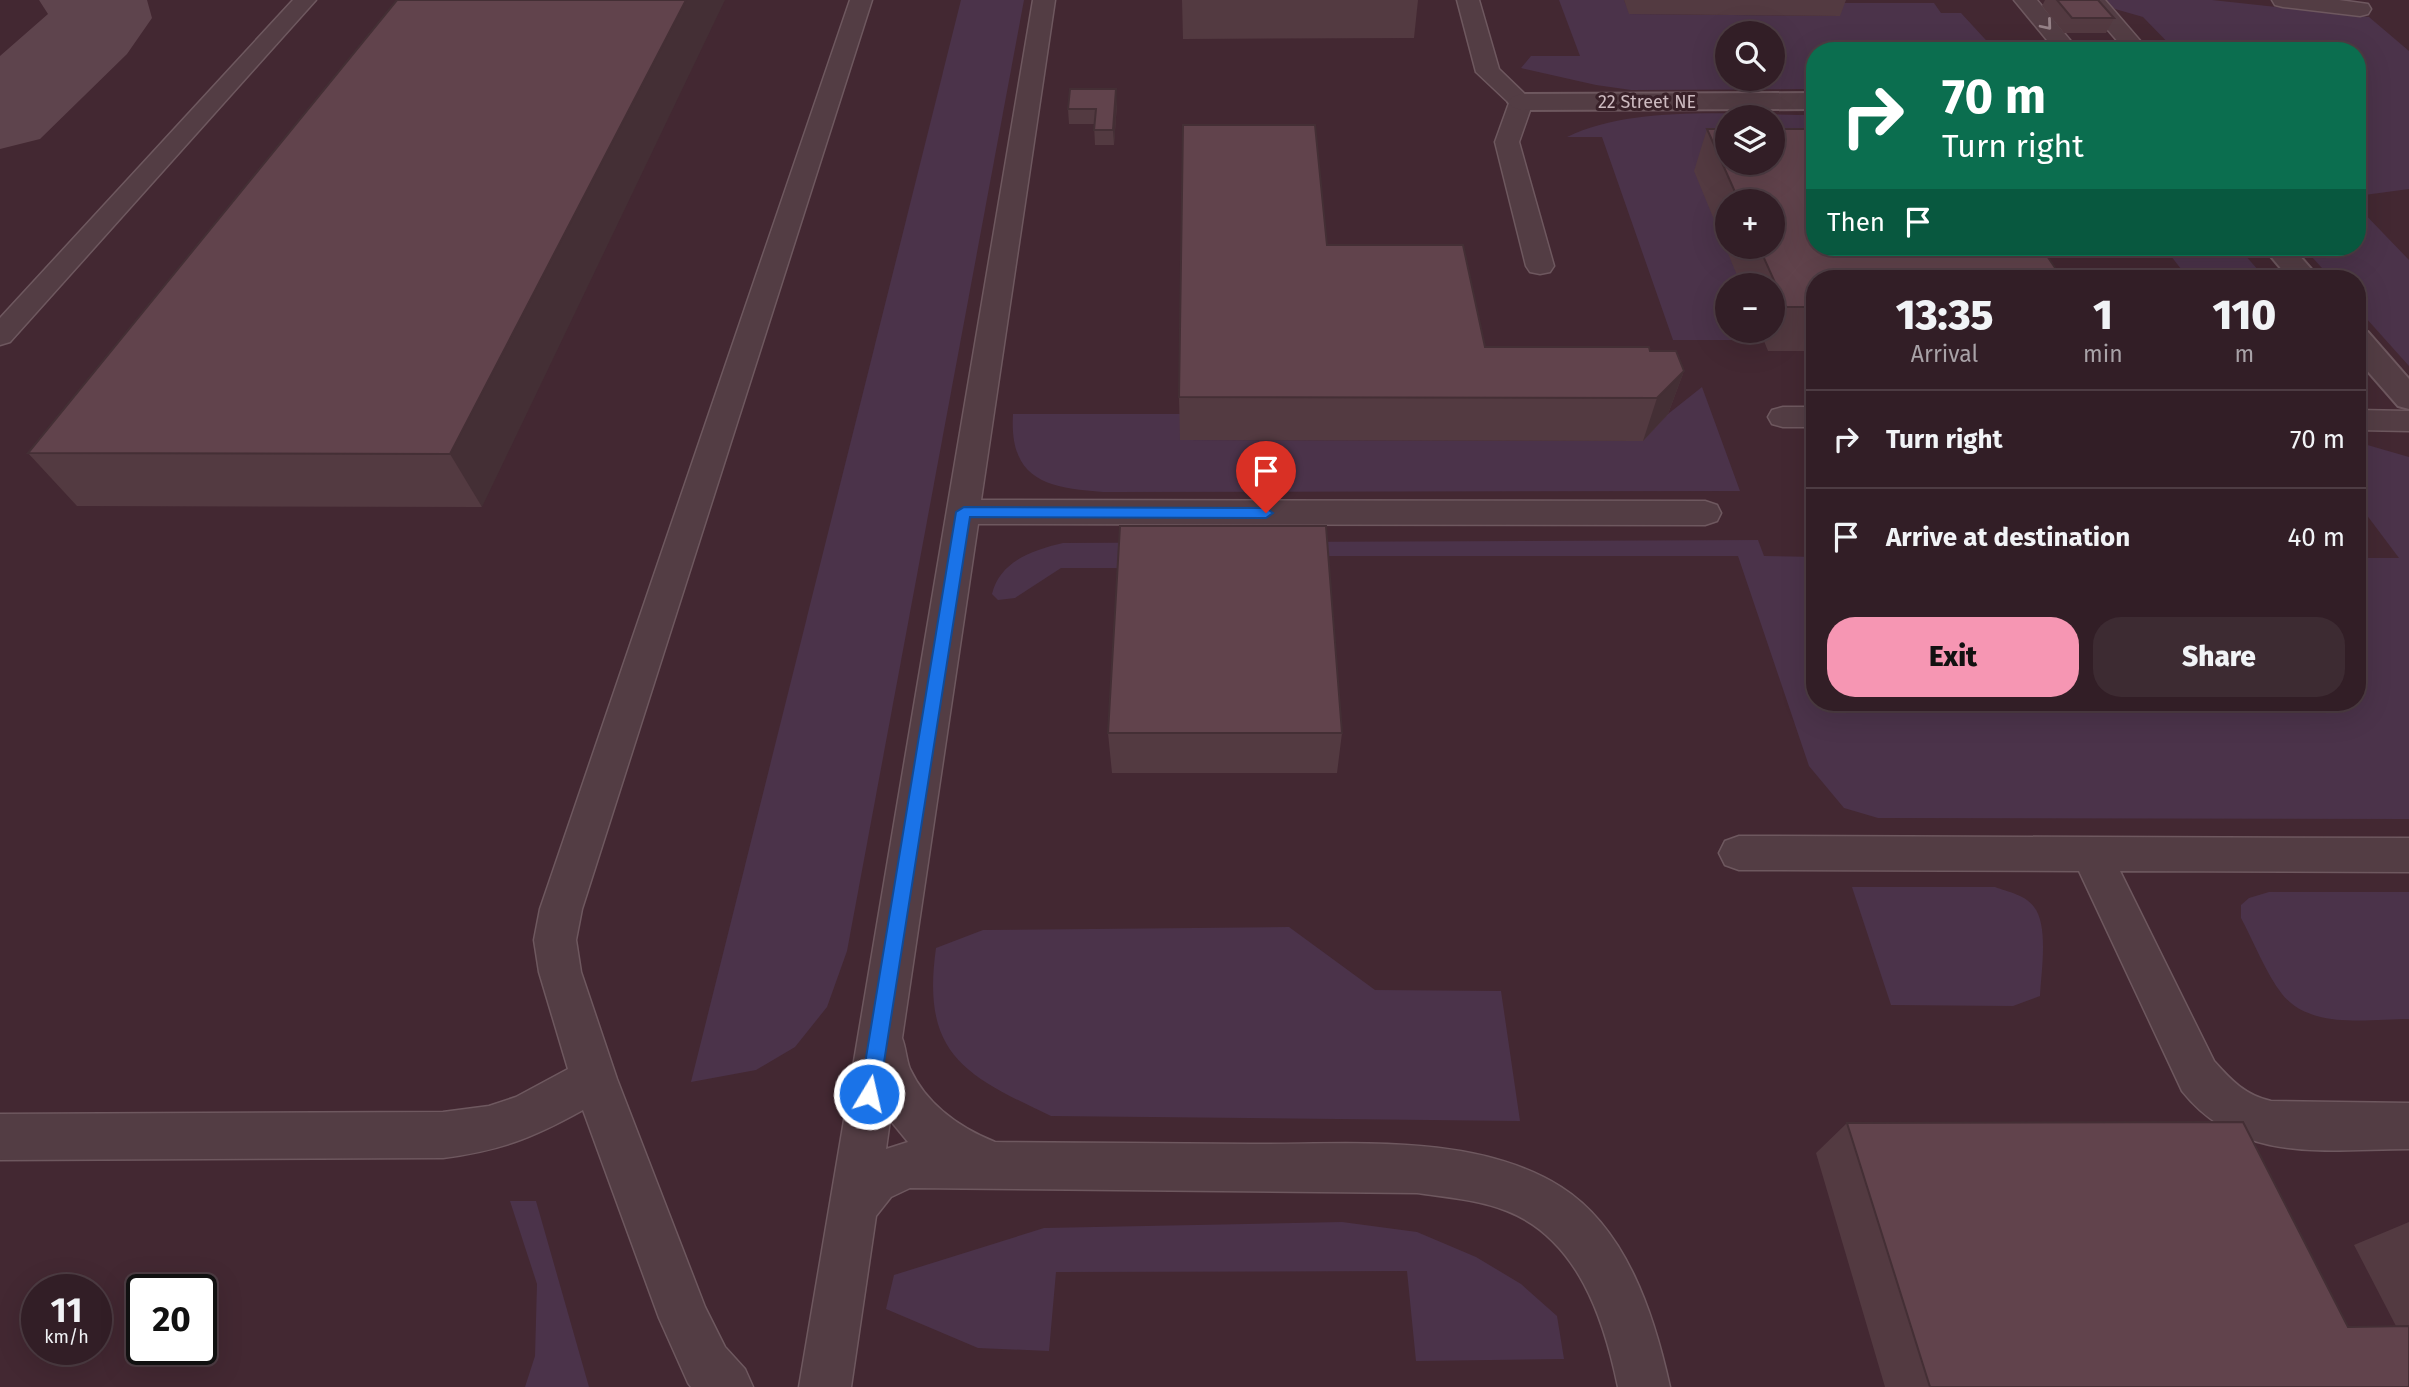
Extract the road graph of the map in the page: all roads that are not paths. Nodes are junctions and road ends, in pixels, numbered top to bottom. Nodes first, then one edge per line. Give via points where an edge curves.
1 (305, 0) edge
2 (861, 0) edge
3 (1044, 0) edge
4 (1468, 0) edge
5 (2025, 0) edge
6 (2093, 0) edge
7 (2283, 0) edge
8 (2360, 9) dead end
9 (2060, 42) edge
10 (2130, 42) edge
11 (1806, 101) edge
12 (1521, 103) junction
13 (2285, 256) edge
14 (1540, 266) dead end
15 (2297, 270) edge
16 (0, 336) edge
17 (2366, 349) edge
18 (2409, 399) edge
19 (1783, 417) dead end
20 (1806, 417) edge
21 (2366, 420) edge
22 (2409, 421) edge
23 (964, 512) junction
24 (1705, 513) dead end
25 (1739, 853) dead end
26 (2091, 853) junction
27 (2409, 855) edge
28 (881, 1020) junction
29 (594, 1079) junction
30 (2409, 1126) edge
31 (0, 1137) edge
32 (1001, 1165) junction
33 (850, 1216) junction
34 (727, 1387) edge
35 (825, 1387) edge
36 (1644, 1387) edge

1 - 16 lane
2 - 29 lane via 561,909 555,940 560,972
3 - 23 lane
4 - 12 lane via 1488,72
5 -> 9 lane
6 - 10 lane
7 - 8 lane
11 - 12 street, 22 Street NE
12 - 14 lane via 1507,142
13 - 15 street
17 - 18 street
19 - 20 lane
21 - 22 lane
23 - 24 lane
23 - 28 lane
25 - 26 lane
26 - 27 lane
26 - 30 lane via 2198,1076 2211,1094 2253,1121 2276,1126
28 - 32 lane via 883,1055 893,1084 914,1112 937,1138 968,1157
28 - 33 lane
29 - 31 lane via 527,1116 489,1129 443,1135
29 - 34 lane via 684,1318 701,1356
32 - 33 lane via 894,1168 866,1187
32 - 36 lane via 1417,1169 1518,1191 1560,1216 1596,1257 1624,1310
33 - 35 lane

